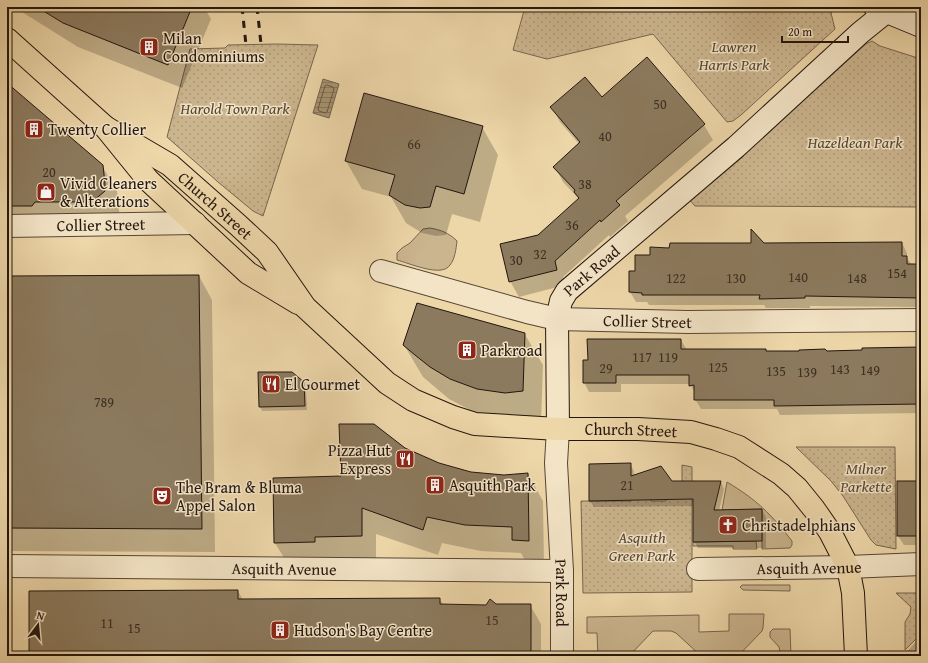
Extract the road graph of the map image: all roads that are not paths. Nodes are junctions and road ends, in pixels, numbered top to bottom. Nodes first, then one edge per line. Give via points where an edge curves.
1 (884, 8) edge
2 (921, 26) edge
3 (7, 39) edge
4 (105, 127) junction
5 (195, 223) junction
6 (7, 226) edge
7 (380, 271) dead end
8 (305, 307) junction
9 (557, 320) junction
10 (921, 320) edge
11 (558, 429) junction
12 (921, 564) edge
13 (7, 566) edge
14 (848, 567) junction
15 (698, 569) dead end
16 (562, 571) junction
17 (562, 656) edge
18 (856, 656) edge

1 - 2 street
1 - 9 street, Park Road via 854,39 736,147 574,283 561,301
3 - 4 main road, Church Street
4 - 5 main road, Church Street via 148,180
4 - 8 main road, Church Street via 170,165 238,225 267,252
5 - 6 street, Collier Street
5 - 8 main road, Church Street via 248,273
7 - 9 street, Collier Street
8 - 11 main road, Church Street via 387,383 413,400 453,418 475,424
9 - 10 street, Collier Street
9 - 11 street, Park Road
11 - 14 main road, Church Street via 691,432 739,447 781,474 797,488 830,532
11 - 16 street, Park Road via 556,463
12 - 14 street, Asquith Avenue
13 - 16 street, Asquith Avenue
14 - 15 street, Asquith Avenue
14 - 18 main road, Church Street via 853,600
16 - 17 street, Park Road

